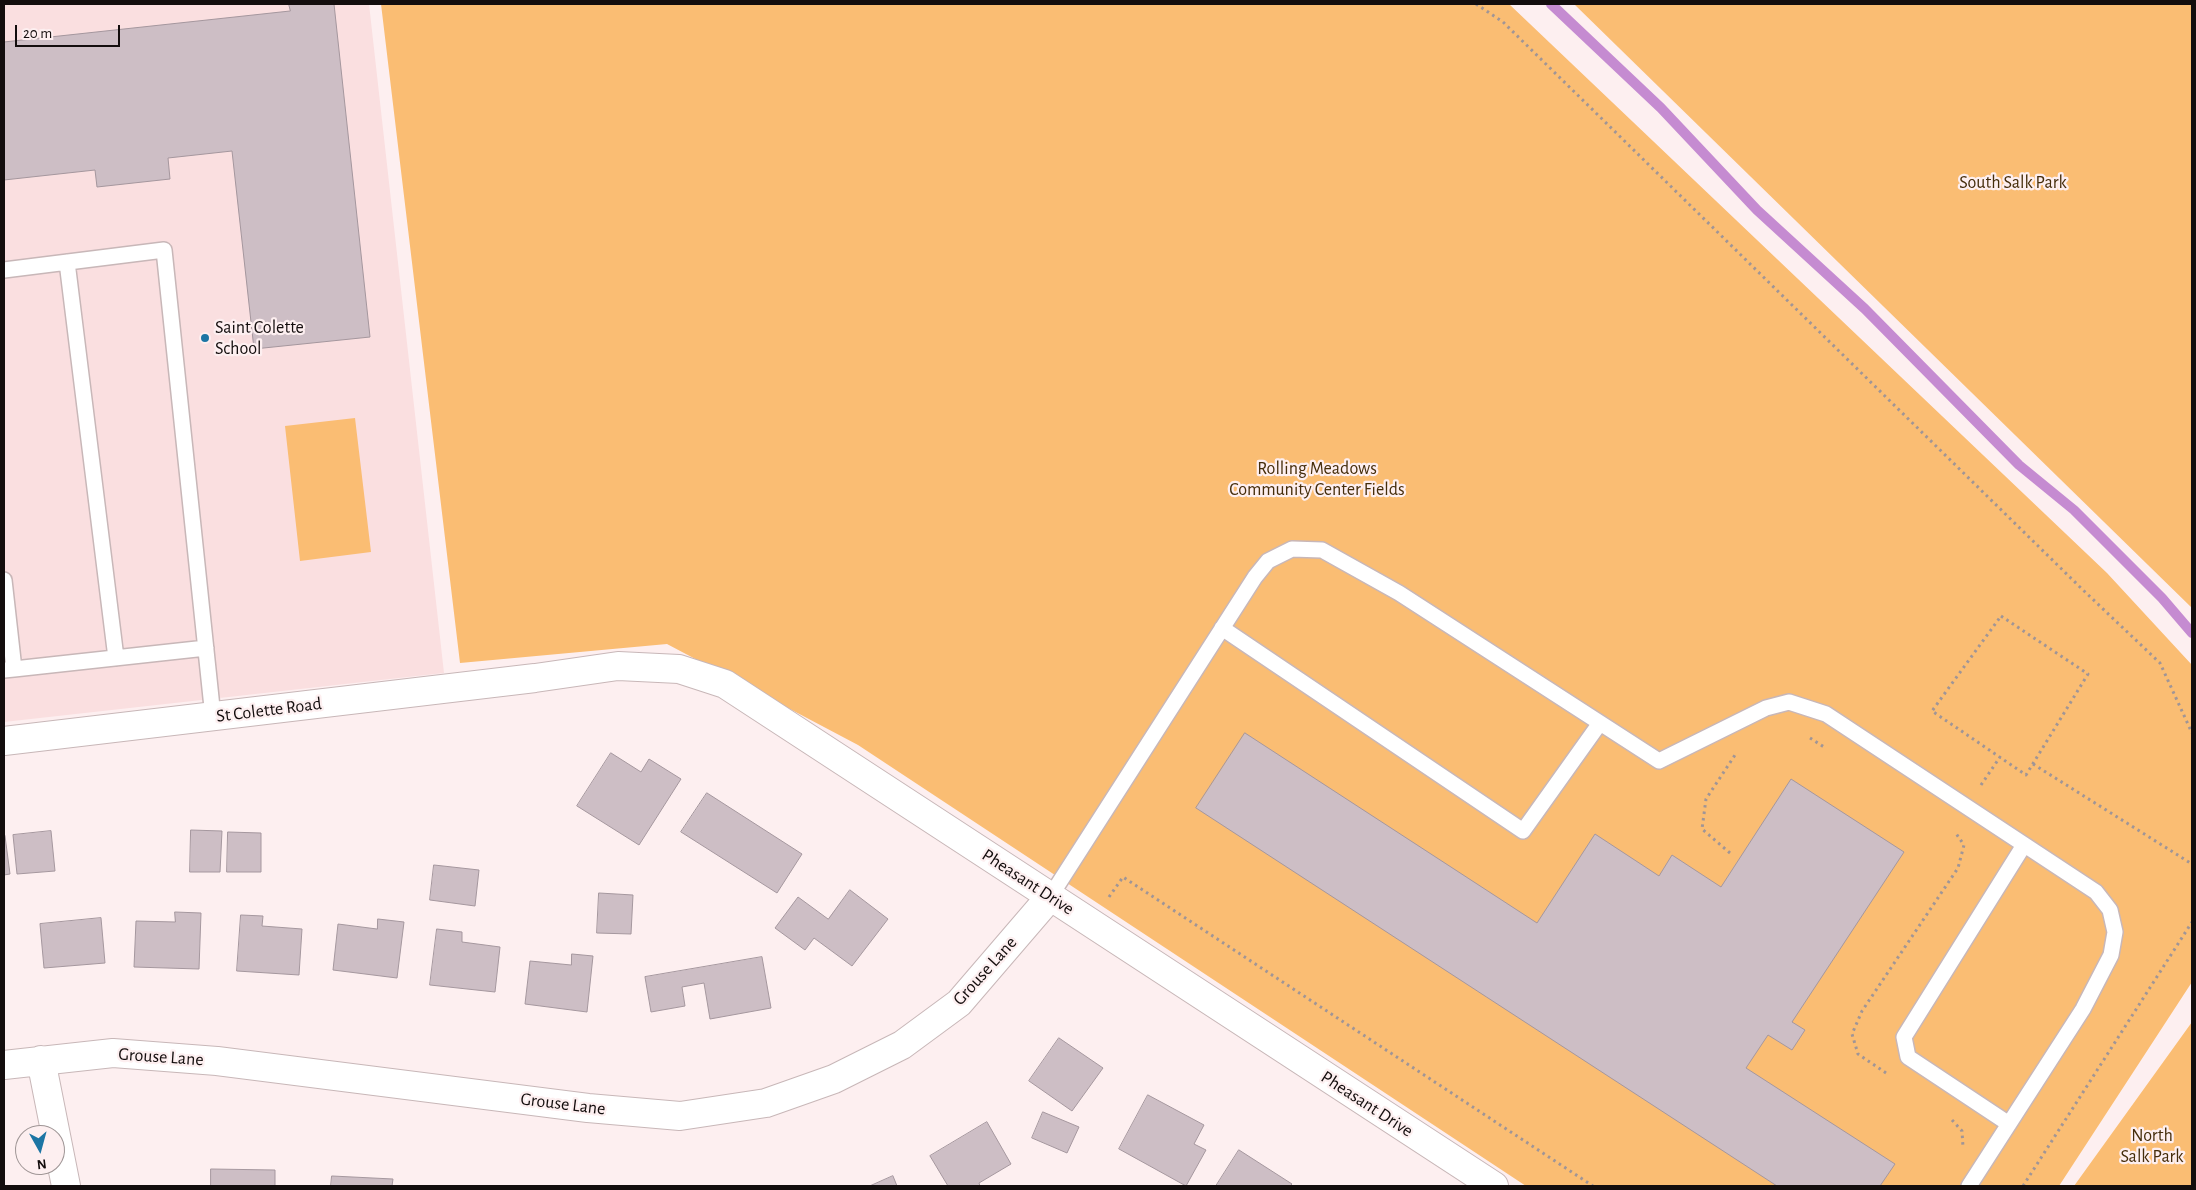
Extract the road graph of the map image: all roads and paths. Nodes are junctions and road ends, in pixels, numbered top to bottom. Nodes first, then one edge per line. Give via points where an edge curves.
1 (1476, 4) edge
2 (67, 262) junction
3 (4, 270) edge
4 (4, 580) edge
5 (1222, 628) junction
6 (206, 648) junction
7 (116, 658) junction
8 (9, 669) edge
9 (535, 678) joint
10 (213, 717) junction
11 (1600, 723) junction
12 (2192, 733) edge
13 (1805, 735) dead end
14 (4, 741) edge
15 (1743, 747) dead end
16 (1829, 750) dead end
17 (2033, 764) junction
18 (1952, 829) dead end
19 (2024, 844) junction
20 (1730, 853) dead end
21 (2192, 864) edge
22 (1050, 897) junction
23 (2192, 922) edge
24 (1090, 923) junction
25 (41, 1060) junction
26 (4, 1065) edge
27 (1891, 1076) dead end
28 (1947, 1115) dead end
29 (2009, 1124) junction
30 (1963, 1156) dead end
31 (66, 1186) edge
32 (1494, 1186) edge
33 (1593, 1186) edge
34 (1969, 1186) edge
35 (2022, 1186) edge

1 - 12 path via 1504,22 2160,663
2 - 3 lane
2 - 6 lane via 164,250
2 - 7 lane
4 - 8 lane
5 - 11 lane via 1268,561 1292,549 1322,550 1399,593
5 - 11 lane via 1523,831
5 - 22 lane
6 - 7 lane
6 - 10 lane
7 - 8 lane
9 - 10 street, St Colette Road
9 - 22 street, Pheasant Drive via 618,666 679,669 725,684
10 - 14 street, St Colette Road
11 - 19 lane via 1659,761 1766,708 1789,702 1826,714
13 - 16 path
15 - 20 path via 1706,799 1702,829
17 - 17 path via 2026,775 1932,711 2001,616 2088,674
17 - 21 path
18 - 27 path via 1964,845 1958,868 1862,1012 1852,1034 1858,1054
19 - 29 lane via 2096,892 2110,910 2115,932 2111,955 2083,1009
19 - 29 lane via 1904,1037 1908,1057
22 - 24 street, Pheasant Drive
22 - 25 street, Grouse Lane via 959,1003 902,1046 834,1079 766,1103 680,1116 588,1108 217,1061 113,1053
23 - 35 path
24 - 32 street, Pheasant Drive
24 - 33 path via 1123,877
25 - 26 street, Grouse Lane
25 - 31 street
28 - 30 path via 1962,1131
29 - 34 lane

